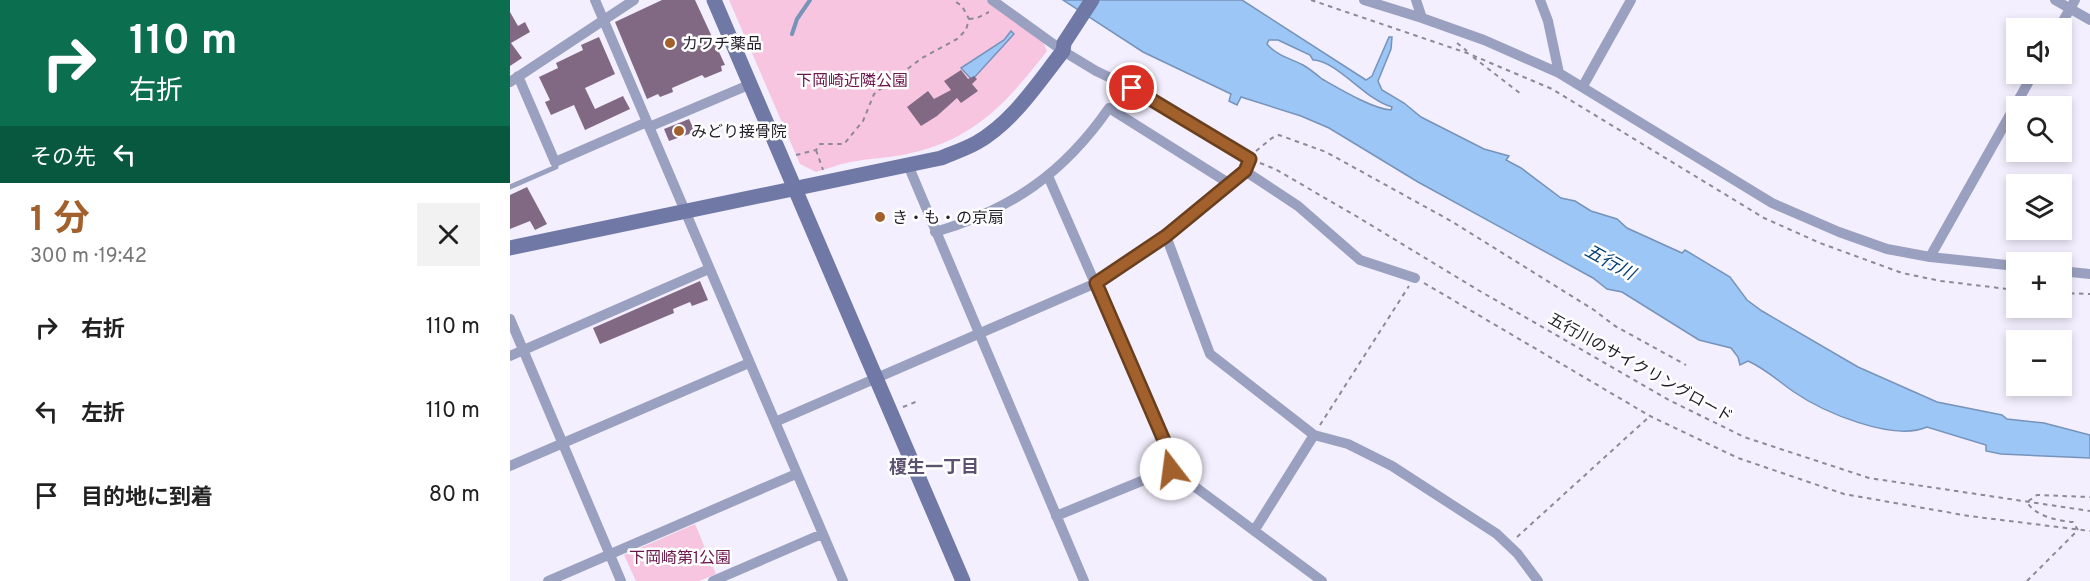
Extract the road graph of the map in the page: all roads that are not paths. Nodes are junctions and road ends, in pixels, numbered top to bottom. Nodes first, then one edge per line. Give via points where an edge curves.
1 (595, 0) edge
2 (634, 0) edge
3 (714, 0) edge
4 (1092, 0) edge
5 (1364, 0) edge
6 (1416, 0) edge
7 (1540, 0) edge
8 (1631, 0) edge
9 (2055, 0) edge
10 (995, 2) edge
11 (2072, 4) edge
12 (1422, 18) junction
13 (2064, 18) edge
14 (604, 20) junction
15 (2090, 20) edge
16 (1063, 47) junction
17 (1559, 73) junction
18 (514, 79) edge
19 (751, 84) junction
20 (2027, 84) edge
21 (1583, 86) junction
22 (648, 125) junction
23 (555, 162) junction
24 (908, 165) junction
25 (1245, 171) junction
26 (1048, 176) junction
27 (1230, 184) junction
28 (510, 187) edge
29 (797, 189) junction
30 (685, 211) junction
31 (935, 232) junction
32 (1166, 236) junction
33 (510, 248) edge
34 (1930, 257) junction
35 (2006, 265) edge
36 (709, 269) junction
37 (2072, 272) edge
38 (2090, 274) edge
39 (1415, 278) road end
40 (1096, 283) junction
41 (510, 319) edge
42 (978, 334) junction
43 (523, 350) junction
44 (510, 356) edge
45 (749, 363) junction
46 (876, 378) junction
47 (775, 422) junction
48 (1314, 435) junction
49 (564, 443) junction
50 (510, 466) edge
51 (1171, 469) junction
52 (796, 474) junction
53 (1056, 516) junction
54 (1254, 531) junction
55 (822, 534) junction
56 (610, 555) junction
57 (548, 581) edge
58 (621, 581) edge
59 (713, 581) edge
60 (843, 581) edge
61 (963, 581) edge
62 (1084, 581) edge
63 (1322, 581) edge
64 (1538, 581) edge

1 - 14 street
2 - 14 street
3 - 19 street
4 - 16 street
5 - 12 street
6 - 12 street
7 - 17 street
8 - 21 street
9 - 11 street
10 - 16 street
11 - 13 street
11 - 15 street
12 - 17 street
14 - 18 street
14 - 22 street
16 - 24 street via 1019,107 993,132 941,158
16 - 25 street via 1096,71 1132,88 1250,159
17 - 21 street
18 - 23 street
19 - 22 street
19 - 29 street
20 - 34 street
21 - 34 street via 1772,203 1887,249
22 - 23 street
22 - 30 street
23 - 28 lane via 556,167
24 - 29 street
24 - 31 street
25 - 27 street
25 - 39 street via 1298,206 1360,260
26 - 27 street via 1092,132 1109,108
26 - 31 street via 970,222
26 - 40 street
27 - 32 street
29 - 30 street
29 - 46 street
30 - 33 street
30 - 36 street
31 - 42 street
32 - 40 street
32 - 48 street via 1210,354
34 - 35 street
36 - 43 street
36 - 45 street
37 - 38 street
40 - 42 street
40 - 51 street via 1172,459
41 - 43 street
42 - 46 street
42 - 53 street
43 - 44 street
43 - 49 street
45 - 47 street
45 - 49 street
46 - 47 street
46 - 61 street
47 - 52 street
48 - 54 street
48 - 64 street via 1348,444 1392,466 1497,534
49 - 50 street
49 - 56 street
51 - 53 street
51 - 54 street
52 - 55 street
52 - 56 street
53 - 62 street
54 - 63 street
55 - 59 street
55 - 60 street
56 - 57 street
56 - 58 street

